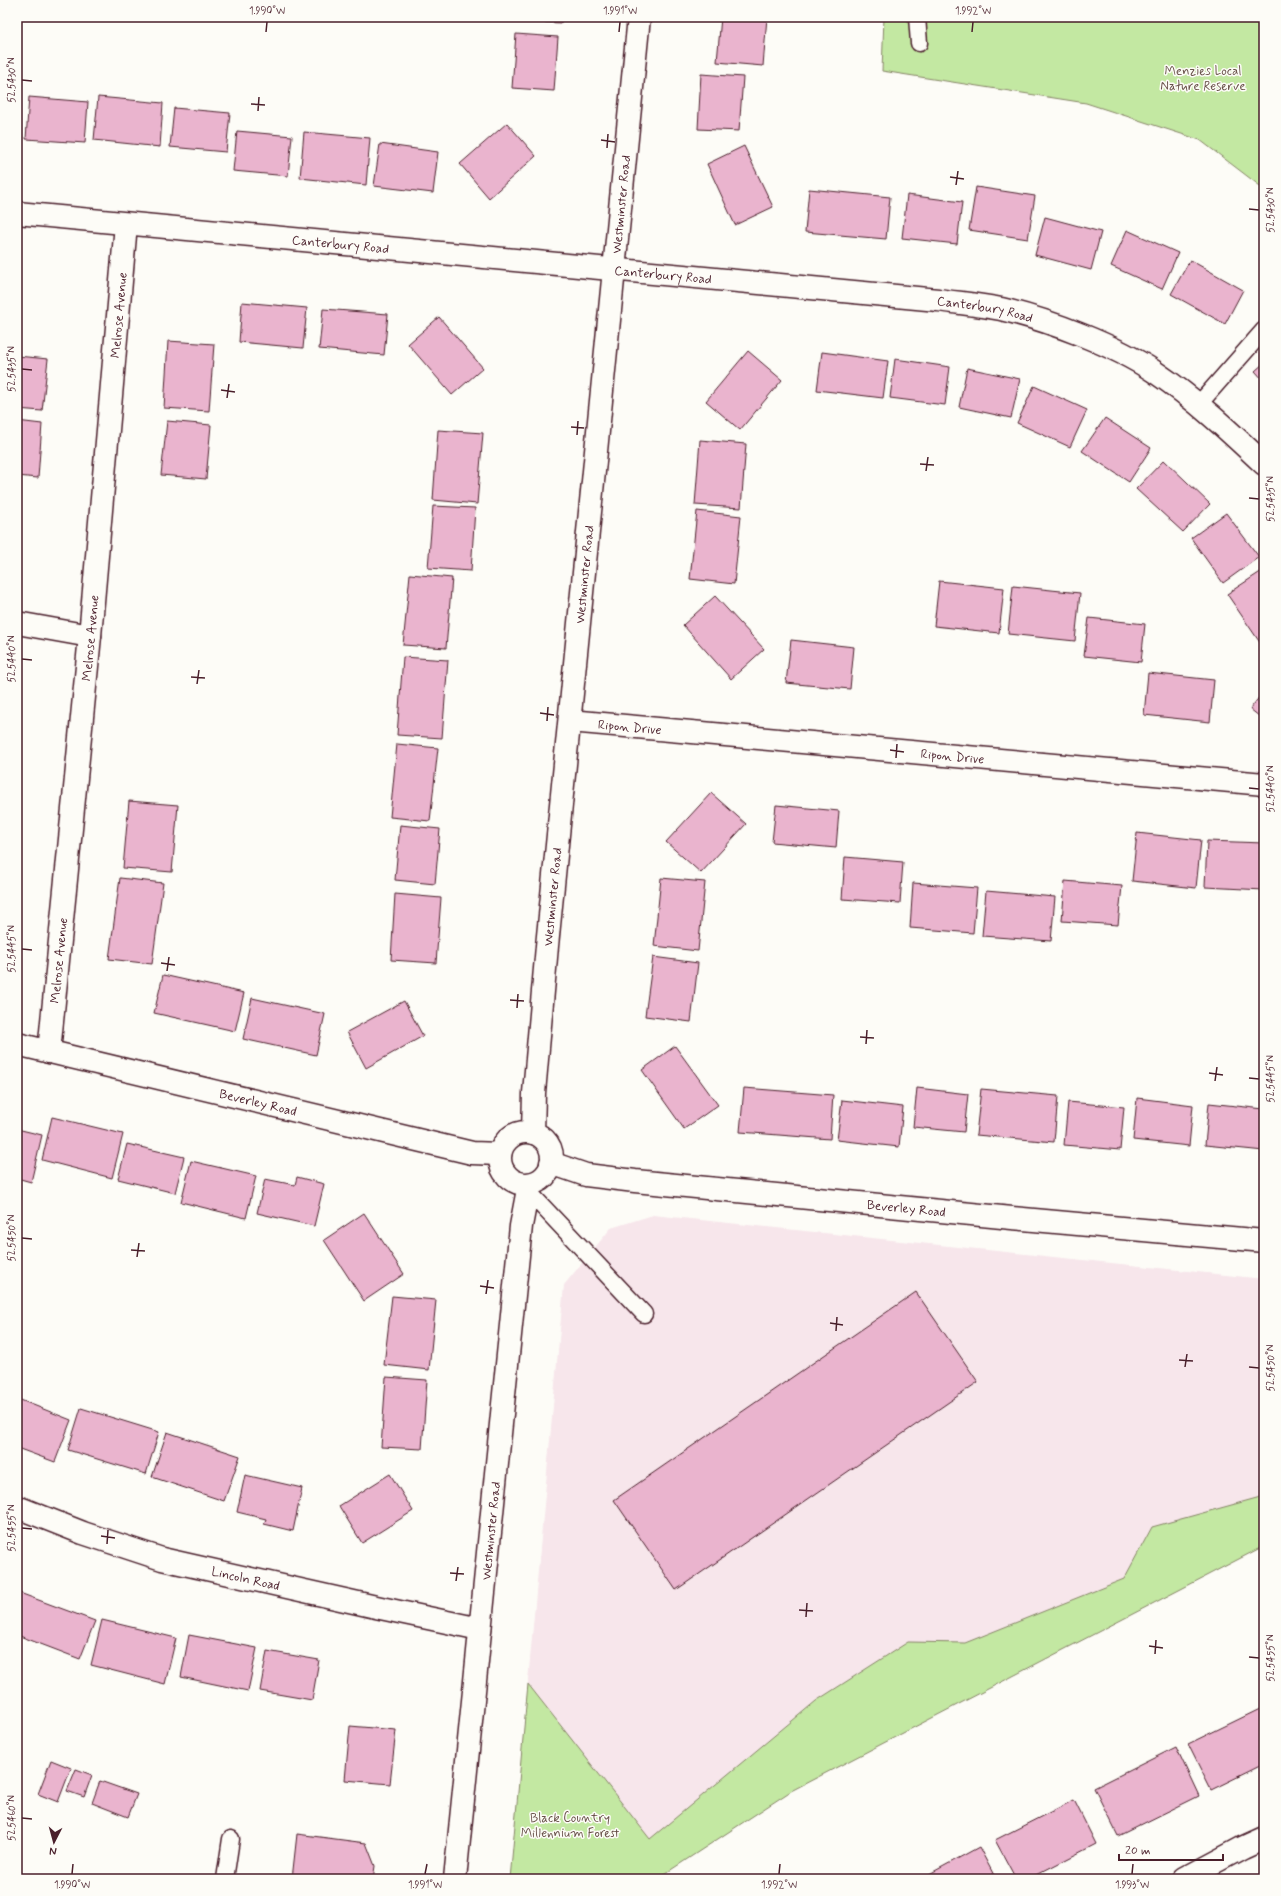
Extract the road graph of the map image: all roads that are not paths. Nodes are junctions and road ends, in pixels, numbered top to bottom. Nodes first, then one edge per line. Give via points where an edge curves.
1 (639, 17) edge
2 (917, 17) edge
3 (919, 44) dead end
4 (17, 213) edge
5 (126, 224) junction
6 (615, 270) junction
7 (1264, 330) edge
8 (1199, 404) junction
9 (1264, 464) edge
10 (17, 623) edge
11 (90, 636) junction
12 (570, 720) junction
13 (1264, 784) edge
14 (17, 1044) edge
15 (48, 1052) junction
16 (533, 1133) junction
17 (500, 1154) junction
18 (551, 1164) junction
19 (528, 1187) junction
20 (1264, 1241) edge
21 (644, 1314) dead end
22 (17, 1507) edge
23 (480, 1629) junction
24 (1264, 1838) edge
25 (231, 1840) dead end
26 (225, 1879) edge
27 (454, 1879) edge
28 (1184, 1879) edge

1 - 6 street, Westminster Road
2 - 3 lane
4 - 5 street, Canterbury Road
5 - 6 street, Canterbury Road
5 - 11 street, Melrose Avenue
6 - 8 street, Canterbury Road via 938,300 1001,309 1056,326 1107,346 1154,371
6 - 12 street, Westminster Road
7 - 8 lane
8 - 9 street, Canterbury Road
10 - 11 street
11 - 15 street, Melrose Avenue
12 - 13 street, Ripon Drive
12 - 16 street, Westminster Road via 535,1078
14 - 15 street, Beverley Road
15 - 17 street, Beverley Road via 472,1153
16 - 17 street via 523,1132 514,1135 504,1145
16 - 18 street via 541,1136 547,1143 552,1155
17 - 19 street via 501,1166 507,1176
18 - 19 street via 543,1177
18 - 20 street, Beverley Road via 586,1175 635,1181
19 - 21 lane
19 - 23 street, Westminster Road via 521,1226
22 - 23 street, Lincoln Road via 162,1559
23 - 27 street, Westminster Road
24 - 28 street
25 - 26 lane

